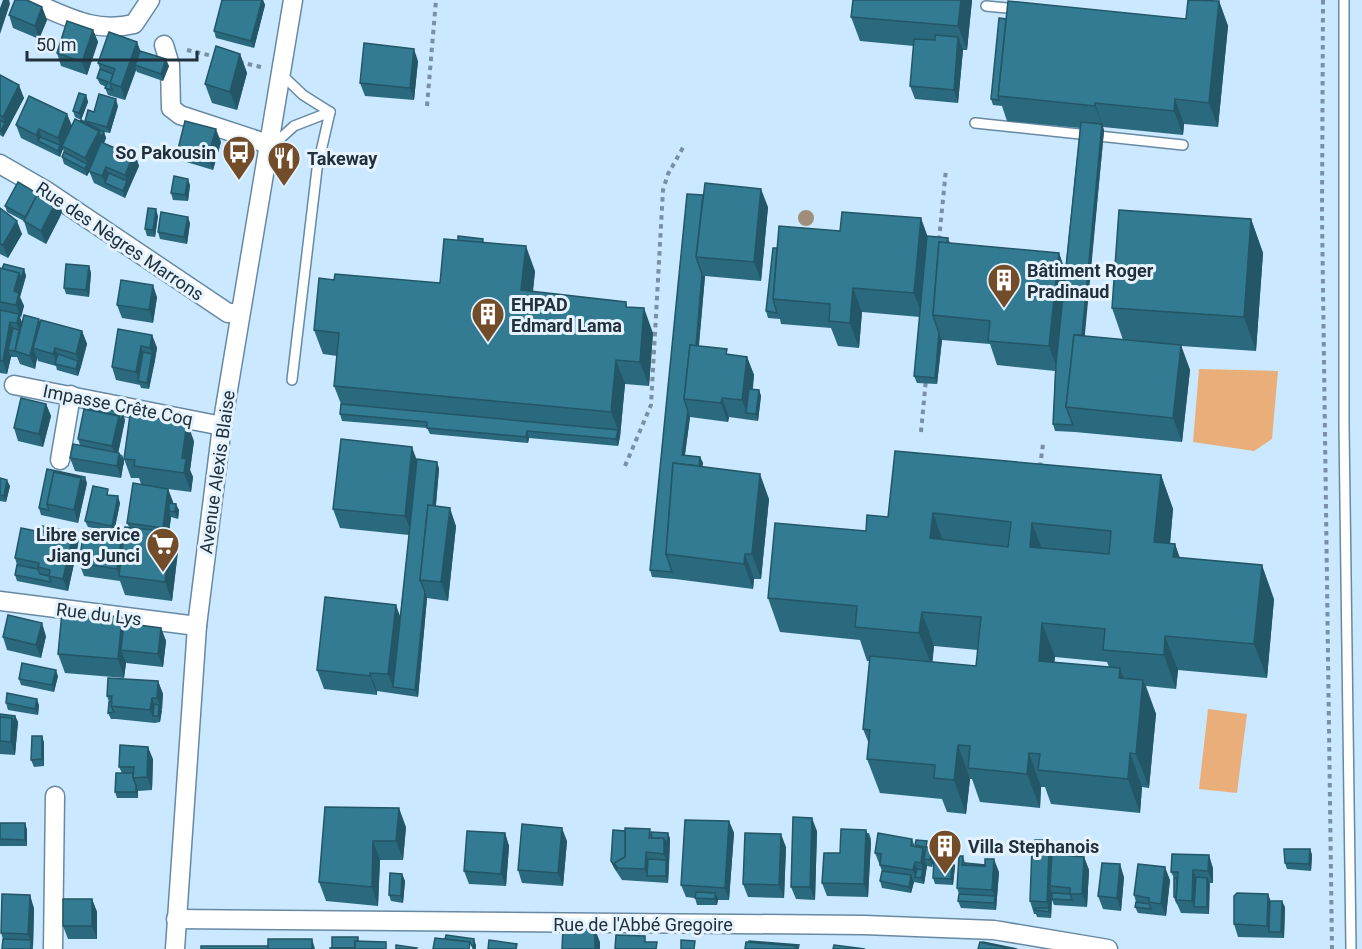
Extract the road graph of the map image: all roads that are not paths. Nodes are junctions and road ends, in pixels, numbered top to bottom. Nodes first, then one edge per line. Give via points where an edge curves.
1 (27, 0) edge
2 (150, 0) edge
3 (293, 0) edge
4 (1344, 0) edge
5 (986, 6) dead end
6 (1032, 10) edge
7 (164, 45) road end
8 (280, 73) junction
9 (330, 112) junction
10 (975, 123) dead end
11 (269, 146) junction
12 (1183, 146) dead end
13 (0, 164) edge
14 (240, 314) junction
15 (292, 380) dead end
16 (14, 385) dead end
17 (70, 395) junction
18 (222, 426) junction
19 (60, 460) dead end
20 (0, 601) edge
21 (197, 626) junction
22 (55, 796) dead end
23 (176, 919) junction
24 (53, 949) edge
25 (175, 949) edge
26 (1108, 949) edge
27 (1352, 949) edge

1 - 2 street via 96,27 113,29 134,24
3 - 8 street, Avenue Alexis Blaise
4 - 27 lane via 1344,414
5 - 6 lane
7 - 11 street via 170,65 171,108 180,115
8 - 9 lane via 303,95
8 - 11 street, Avenue Alexis Blaise
9 - 11 lane via 294,126
9 - 15 lane via 317,169
10 - 12 lane
11 - 14 street, Avenue Alexis Blaise
13 - 14 street, Rue des Nègres Marrons via 228,313
14 - 18 street, Avenue Alexis Blaise
16 - 17 street, Impasse Crête Coq
17 - 18 street, Impasse Crête Coq
17 - 19 street
18 - 21 street, Avenue Alexis Blaise
20 - 21 street, Rue du Lys
21 - 23 street, Avenue Alexis Blaise
22 - 24 street
23 - 25 street, Avenue Alexis Blaise
23 - 26 street, Rue de l'Abbé Gregoire via 864,925 994,930

